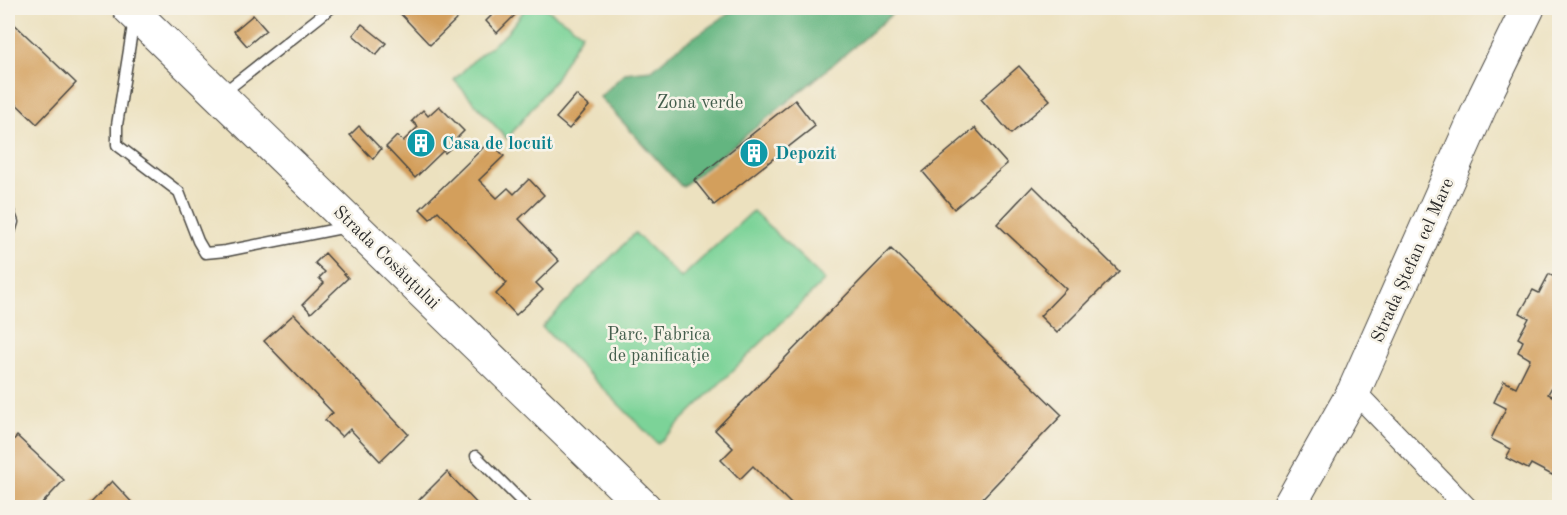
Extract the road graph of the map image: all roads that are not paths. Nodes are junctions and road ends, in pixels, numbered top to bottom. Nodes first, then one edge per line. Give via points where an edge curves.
1 (331, 8) edge
2 (1528, 8) edge
3 (132, 10) edge
4 (220, 96) junction
5 (8, 209) edge
6 (355, 226) junction
7 (8, 238) edge
8 (1354, 391) junction
9 (476, 456) dead end
10 (528, 507) edge
11 (645, 507) edge
12 (1288, 507) edge
13 (1467, 507) edge

1 - 4 lane
2 - 8 main road, Strada Ștefan cel Mare
3 - 4 main road, Strada Cosăuțului
3 - 6 lane via 117,145 179,192 205,253
4 - 6 main road, Strada Cosăuțului
5 - 7 lane via 13,222
6 - 11 main road, Strada Cosăuțului
8 - 12 main road, Strada Ștefan cel Mare
8 - 13 street
9 - 10 lane

